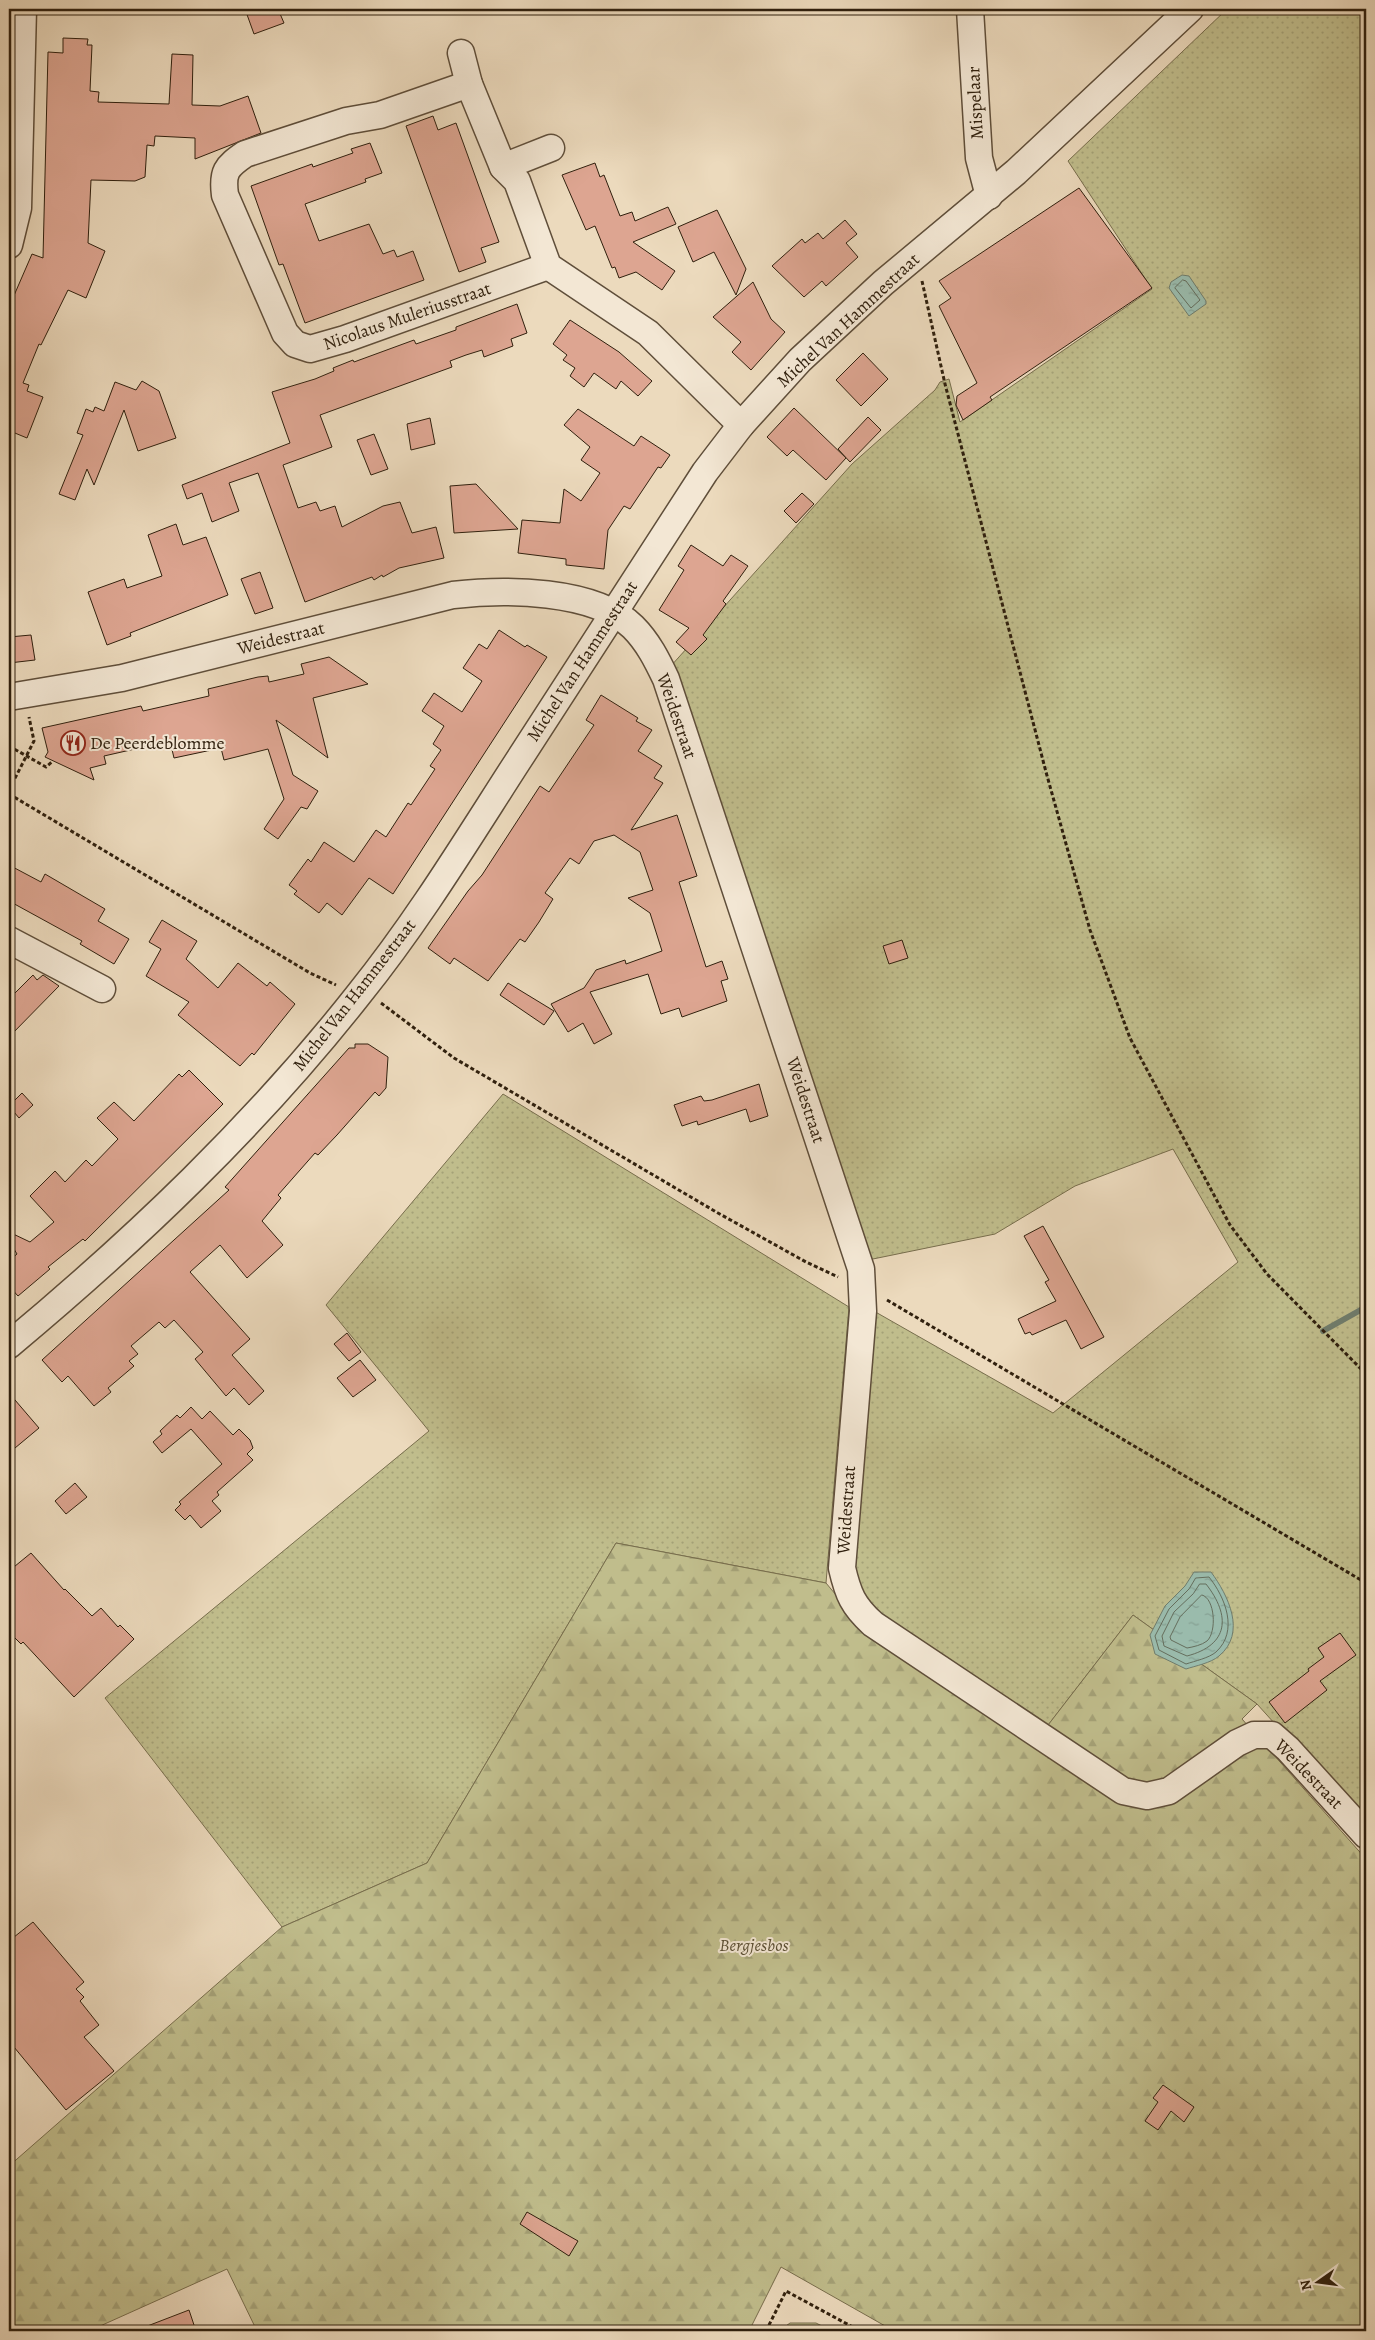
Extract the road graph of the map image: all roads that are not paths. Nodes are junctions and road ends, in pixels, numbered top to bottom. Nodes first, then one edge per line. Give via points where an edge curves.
1 (23, 9) edge
2 (970, 9) edge
3 (1190, 9) edge
4 (461, 52) dead end
5 (469, 84) junction
6 (551, 148) dead end
7 (503, 167) junction
8 (989, 196) junction
9 (9, 246) edge
10 (548, 266) junction
11 (741, 425) junction
12 (614, 612) junction
13 (16, 696) edge
14 (12, 946) edge
15 (102, 989) dead end
16 (9, 1345) edge
17 (1366, 1835) edge

1 - 9 street via 18,208
2 - 8 street, Mispelaar via 979,158
3 - 8 street, Michel Van Hammestraat
4 - 5 street
5 - 7 street
5 - 10 street, Nicolaus Muleriusstraat via 380,115 346,120 245,154 231,164 223,178 225,195 285,333 295,344 310,349
6 - 7 street
7 - 10 street via 517,181
8 - 11 street, Michel Van Hammestraat via 883,283 800,360
10 - 11 street via 648,334
11 - 12 street, Michel Van Hammestraat via 705,472
12 - 13 street, Weidestraat via 592,604 532,593 492,591 453,595 122,678
12 - 16 street, Michel Van Hammestraat via 443,878 360,994 281,1088 199,1175 66,1298
12 - 17 street, Weidestraat via 644,639 666,679 861,1269 862,1310 842,1568 857,1610 873,1624 1123,1792 1147,1796 1169,1791 1236,1743 1254,1735 1272,1735
14 - 15 street

